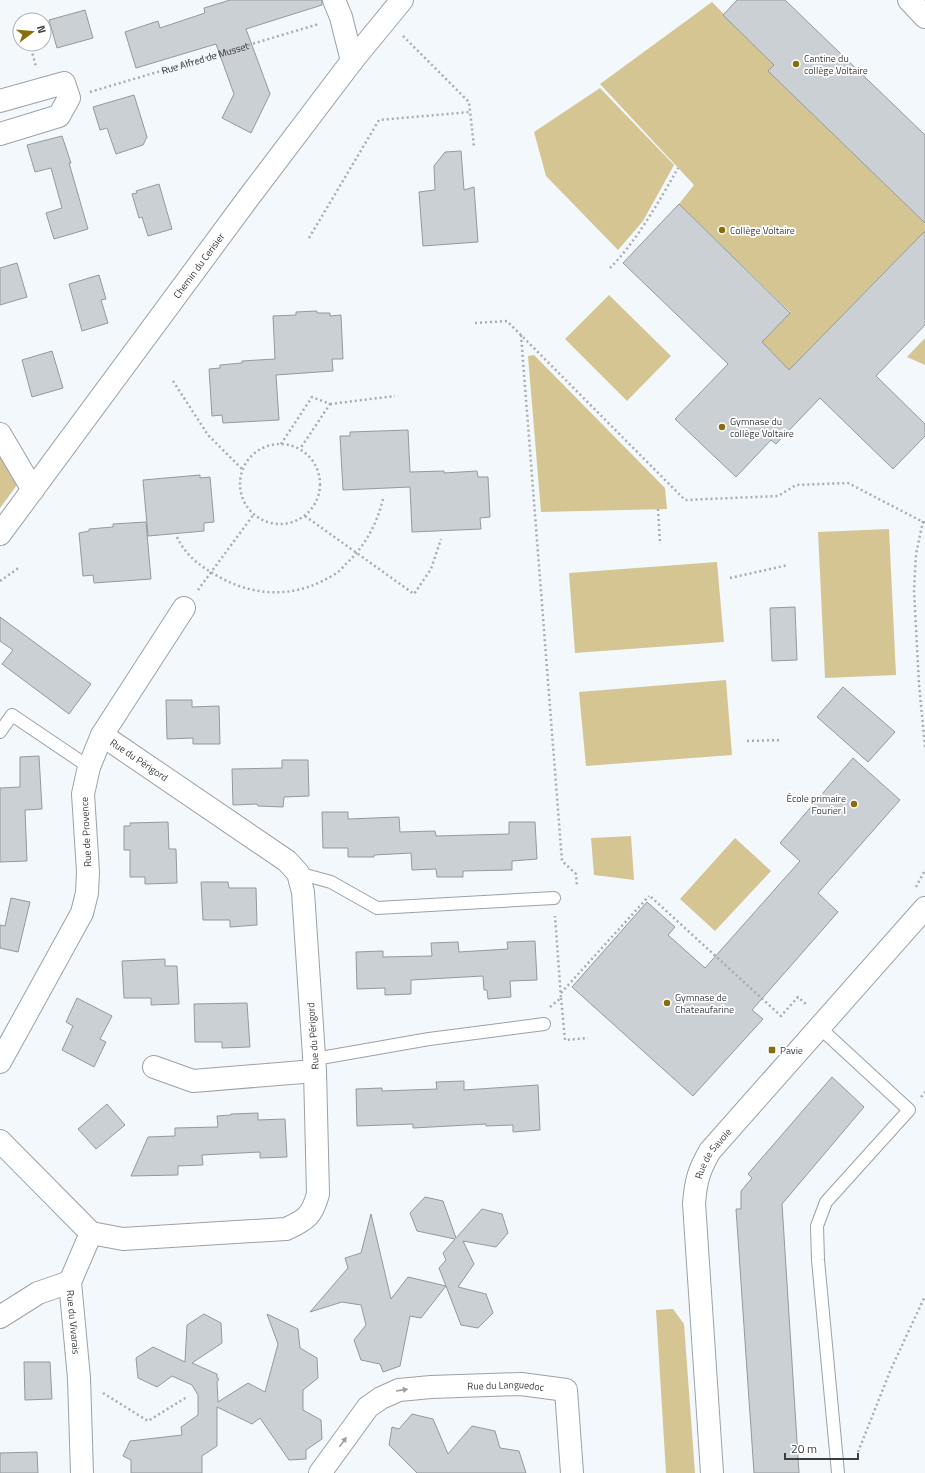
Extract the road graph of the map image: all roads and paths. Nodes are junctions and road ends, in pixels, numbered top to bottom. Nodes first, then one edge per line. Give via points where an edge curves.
1 (402, 0) edge
2 (908, 0) edge
3 (338, 9) edge
4 (925, 17) edge
5 (386, 19) junction
6 (352, 61) junction
7 (68, 98) junction
8 (0, 101) edge
9 (470, 112) junction
10 (0, 134) edge
11 (474, 148) dead end
12 (678, 168) dead end
13 (309, 238) dead end
14 (610, 268) dead end
15 (475, 323) dead end
16 (521, 335) junction
17 (173, 381) dead end
18 (395, 396) dead end
19 (330, 404) junction
20 (0, 434) edge
21 (281, 444) junction
22 (300, 448) junction
23 (242, 470) junction
24 (33, 490) junction
25 (382, 498) dead end
26 (658, 509) dead end
27 (254, 514) junction
28 (305, 516) junction
29 (924, 522) edge
30 (0, 534) edge
31 (177, 537) dead end
32 (441, 538) dead end
33 (660, 544) dead end
34 (357, 554) junction
35 (788, 565) dead end
36 (20, 567) dead end
37 (211, 573) junction
38 (730, 578) dead end
39 (0, 581) edge
40 (184, 608) joint
41 (0, 732) edge
42 (102, 735) junction
43 (782, 740) dead end
44 (747, 741) dead end
45 (925, 747) edge
46 (89, 767) junction
47 (298, 873) junction
48 (577, 886) dead end
49 (554, 898) joint
50 (925, 908) edge
51 (561, 993) junction
52 (561, 998) junction
53 (810, 1007) dead end
54 (544, 1024) joint
55 (820, 1028) junction
56 (588, 1038) dead end
57 (0, 1062) edge
58 (315, 1065) junction
59 (154, 1067) dead end
60 (0, 1141) edge
61 (91, 1233) junction
62 (70, 1282) junction
63 (925, 1296) edge
64 (0, 1317) edge
65 (79, 1378) junction
66 (187, 1397) dead end
67 (858, 1452) dead end
68 (82, 1473) edge
69 (320, 1473) edge
70 (572, 1473) edge
71 (712, 1473) edge
72 (838, 1473) edge

1 - 5 street, Chemin du Cerisier
2 - 4 street
3 - 6 street
3 - 7 path, Rue Alfred de Musset
5 - 6 street, Chemin du Cerisier
5 - 9 path via 469,102
6 - 24 street, Chemin du Cerisier
7 - 8 street via 64,83
7 - 10 street via 59,116
9 - 11 path
9 - 13 path via 379,120
12 - 14 path via 637,234
15 - 16 path via 507,321
16 - 29 path via 686,500 778,496 796,485 848,483
16 - 48 path via 562,860 576,874
17 - 23 path via 208,434
18 - 19 path
19 - 21 path via 312,397
19 - 22 path
20 - 24 street
21 - 22 path
21 - 23 path via 269,445 258,451
22 - 28 path via 317,468 320,481 320,494
23 - 27 path via 242,494 246,505
24 - 30 street, Chemin du Cerisier
25 - 34 path via 372,530
26 - 33 path
27 - 28 path via 265,522 279,524 293,522
27 - 37 path
28 - 34 path
29 - 45 path via 916,554 914,590
31 - 37 path via 186,552
32 - 34 path via 431,569 414,594
34 - 37 path via 336,574 308,587 286,593 252,591
35 - 38 path
36 - 39 path
37 - 40 path
40 - 42 street, Rue de Provence
41 - 46 lane via 12,715
42 - 46 street, Rue de Provence
42 - 47 street, Rue du Périgord via 287,861
43 - 44 path
46 - 57 street, Rue de Provence via 83,794 88,872 82,913
47 - 49 lane via 331,882 377,908
47 - 58 street, Rue du Périgord via 303,892
49 - 51 path
50 - 55 street, Rue de Savoie
51 - 52 path
51 - 53 path via 650,897 780,1016 798,997
52 - 54 path via 546,1012
52 - 56 path via 566,1040
54 - 58 lane via 429,1039
55 - 71 street, Rue de Savoie via 710,1151 696,1183 695,1237
55 - 72 lane via 909,1110 826,1202 817,1226
58 - 59 street via 193,1081
58 - 61 street, Rue du Périgord via 318,1194 314,1209 300,1223 286,1229 123,1239
60 - 61 street
61 - 62 street, Rue du Vivarais
62 - 64 street via 38,1293
62 - 65 street, Rue du Vivarais
63 - 67 path via 891,1369
65 - 66 path via 148,1421
65 - 68 street, Rue du Vivarais
69 -> 70 street, Rue du Languedoc via 368,1407 399,1390 521,1384 566,1390

